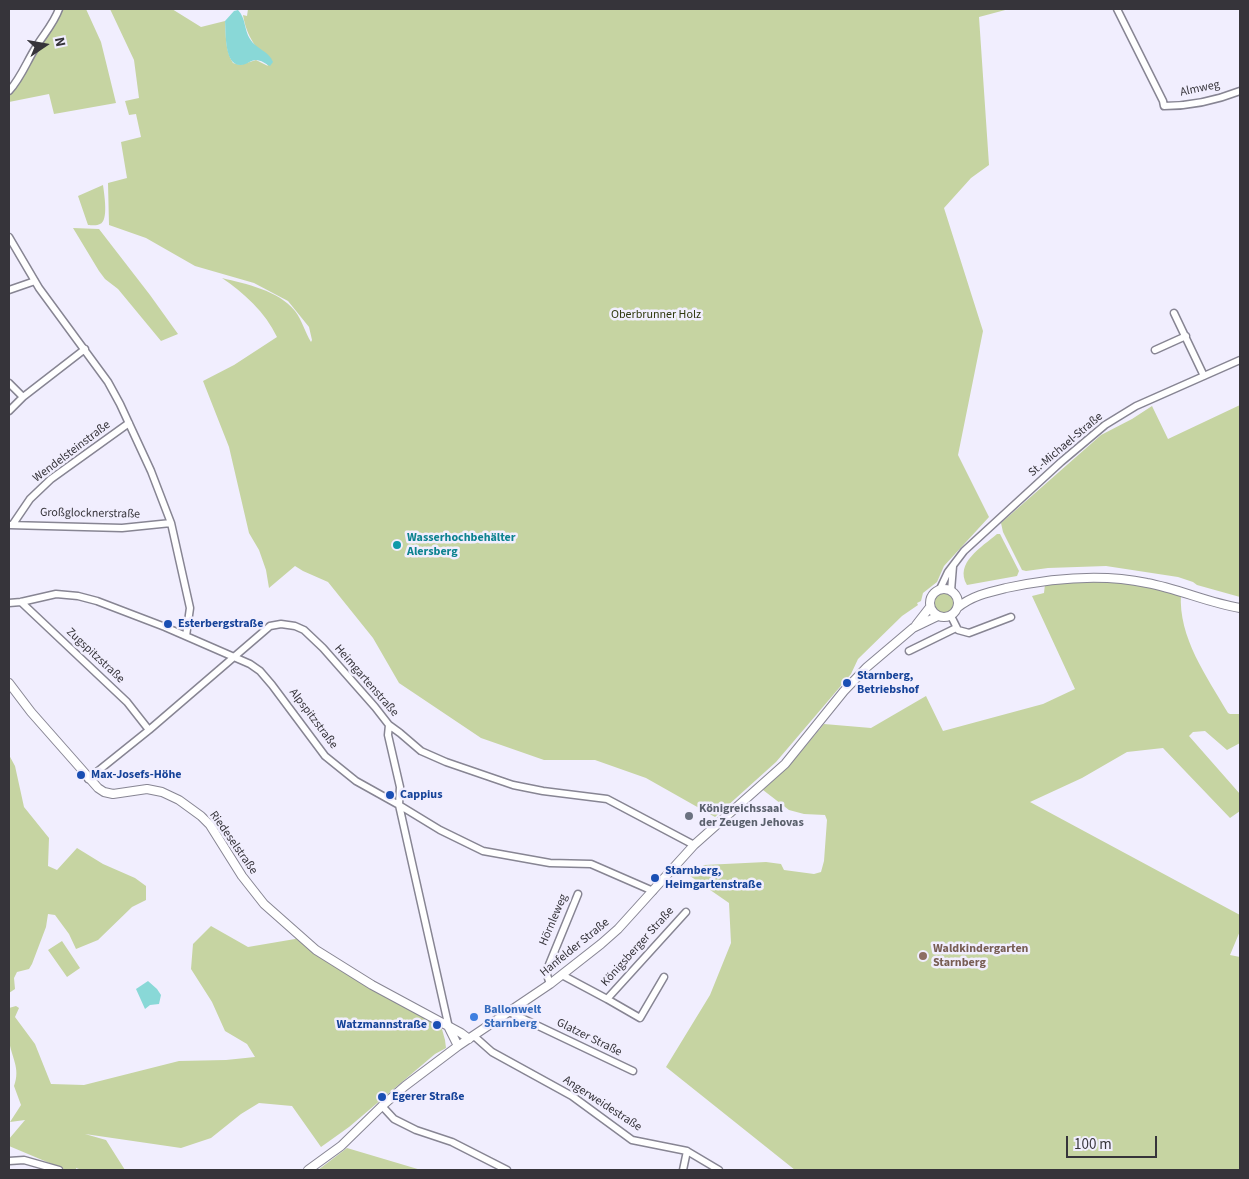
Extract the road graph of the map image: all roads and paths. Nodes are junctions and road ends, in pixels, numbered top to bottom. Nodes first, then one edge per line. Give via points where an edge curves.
1 (59, 9) edge
2 (1117, 9) edge
3 (9, 91) edge
4 (1240, 91) edge
5 (9, 237) edge
6 (35, 281) junction
7 (9, 290) edge
8 (1174, 313) dead end
9 (1186, 336) junction
10 (85, 350) junction
11 (1156, 350) dead end
12 (1240, 360) edge
13 (1204, 376) junction
14 (9, 384) edge
15 (22, 398) junction
16 (9, 411) edge
17 (129, 423) junction
18 (171, 523) junction
19 (11, 524) edge
20 (954, 565) junction
21 (940, 589) junction
22 (952, 592) junction
23 (980, 595) junction
24 (21, 602) junction
25 (9, 603) edge
26 (930, 607) junction
27 (957, 608) junction
28 (1240, 608) edge
29 (938, 616) junction
30 (951, 616) junction
31 (1011, 617) dead end
32 (913, 628) junction
33 (956, 628) junction
34 (186, 636) junction
35 (909, 652) dead end
36 (232, 657) junction
37 (9, 683) edge
38 (388, 725) junction
39 (149, 730) junction
40 (88, 779) junction
41 (399, 805) junction
42 (694, 844) junction
43 (653, 891) junction
44 (578, 894) dead end
45 (686, 912) dead end
46 (562, 975) junction
47 (664, 977) dead end
48 (550, 984) junction
49 (607, 999) junction
50 (509, 1012) junction
51 (449, 1028) junction
52 (471, 1038) junction
53 (458, 1046) junction
54 (633, 1072) dead end
55 (382, 1106) junction
56 (687, 1151) junction
57 (9, 1161) edge
58 (59, 1170) edge
59 (308, 1170) edge
60 (507, 1170) edge
61 (683, 1170) edge
62 (719, 1170) edge

1 - 3 street
2 - 4 street, Almweg via 1164,106 1214,100
5 - 6 street
6 - 7 street
6 - 10 street
8 - 9 street
9 - 11 street
9 - 13 street
10 - 15 street
10 - 17 street via 110,385
12 - 13 street, St.-Michael-Straße
13 - 20 street, St.-Michael-Straße via 1136,406 1105,425 964,551
14 - 15 street
15 - 16 street
17 - 18 street
17 - 19 street, Wendelsteinstraße via 51,479
18 - 19 street, Großglocknerstraße via 122,528
18 - 34 street via 190,608
20 - 21 street, St.-Michael-Straße
20 - 22 street
21 - 22 street
21 - 26 street via 931,596
22 - 23 street
22 - 27 street via 958,600
23 - 27 street
23 - 28 street via 1028,583 1107,578 1147,582
24 - 25 street, Alpspitzstraße
24 - 34 street, Alpspitzstraße via 56,594 78,596
24 - 39 street, Zugspitzstraße via 127,702
26 - 29 street
26 - 32 street, Hanfelder Straße
27 - 30 street
29 - 30 street
29 - 32 street, Hanfelder Straße
30 - 33 street
31 - 33 street via 969,633
32 - 42 street, Hanfelder Straße via 844,691 785,764
33 - 35 street
34 - 36 street, Alpspitzstraße
36 - 38 street, Heimgartenstraße via 270,626 295,626 323,648
36 - 39 street, Heimgartenstraße
36 - 41 street, Alpspitzstraße via 260,671 325,756 356,781
37 - 40 street, Riedeselstraße
38 - 41 street via 400,787
38 - 42 street, Heimgartenstraße via 422,751 446,762 513,785 607,799
39 - 40 street, Heimgartenstraße
40 - 51 street, Riedeselstraße via 104,792 113,794 147,789 179,800 210,825 264,904 316,950
41 - 43 street, Alpspitzstraße via 484,851 550,863 591,864
41 - 51 street
42 - 43 street, Hanfelder Straße
43 - 46 street, Hanfelder Straße via 618,929
44 - 48 street, Hörnleweg via 546,972
45 - 49 street, Königsberger Straße
46 - 48 street, Hanfelder Straße
46 - 49 street, Königsberger Straße
47 - 49 street, Königsberger Straße via 640,1018
48 - 50 street, Hanfelder Straße
50 - 52 street, Hanfelder Straße
50 - 54 street, Glatzer Straße
51 - 52 street, Riedeselstraße
51 - 53 street
52 - 53 street, Hanfelder Straße
52 - 56 street, Angerweidestraße via 572,1096 632,1140
53 - 55 street, Hanfelder Straße
55 - 59 street, Hanfelder Straße via 341,1146
55 - 60 street via 394,1119 452,1142
56 - 61 street
56 - 62 street, Angerweidestraße
57 - 58 street via 24,1160

